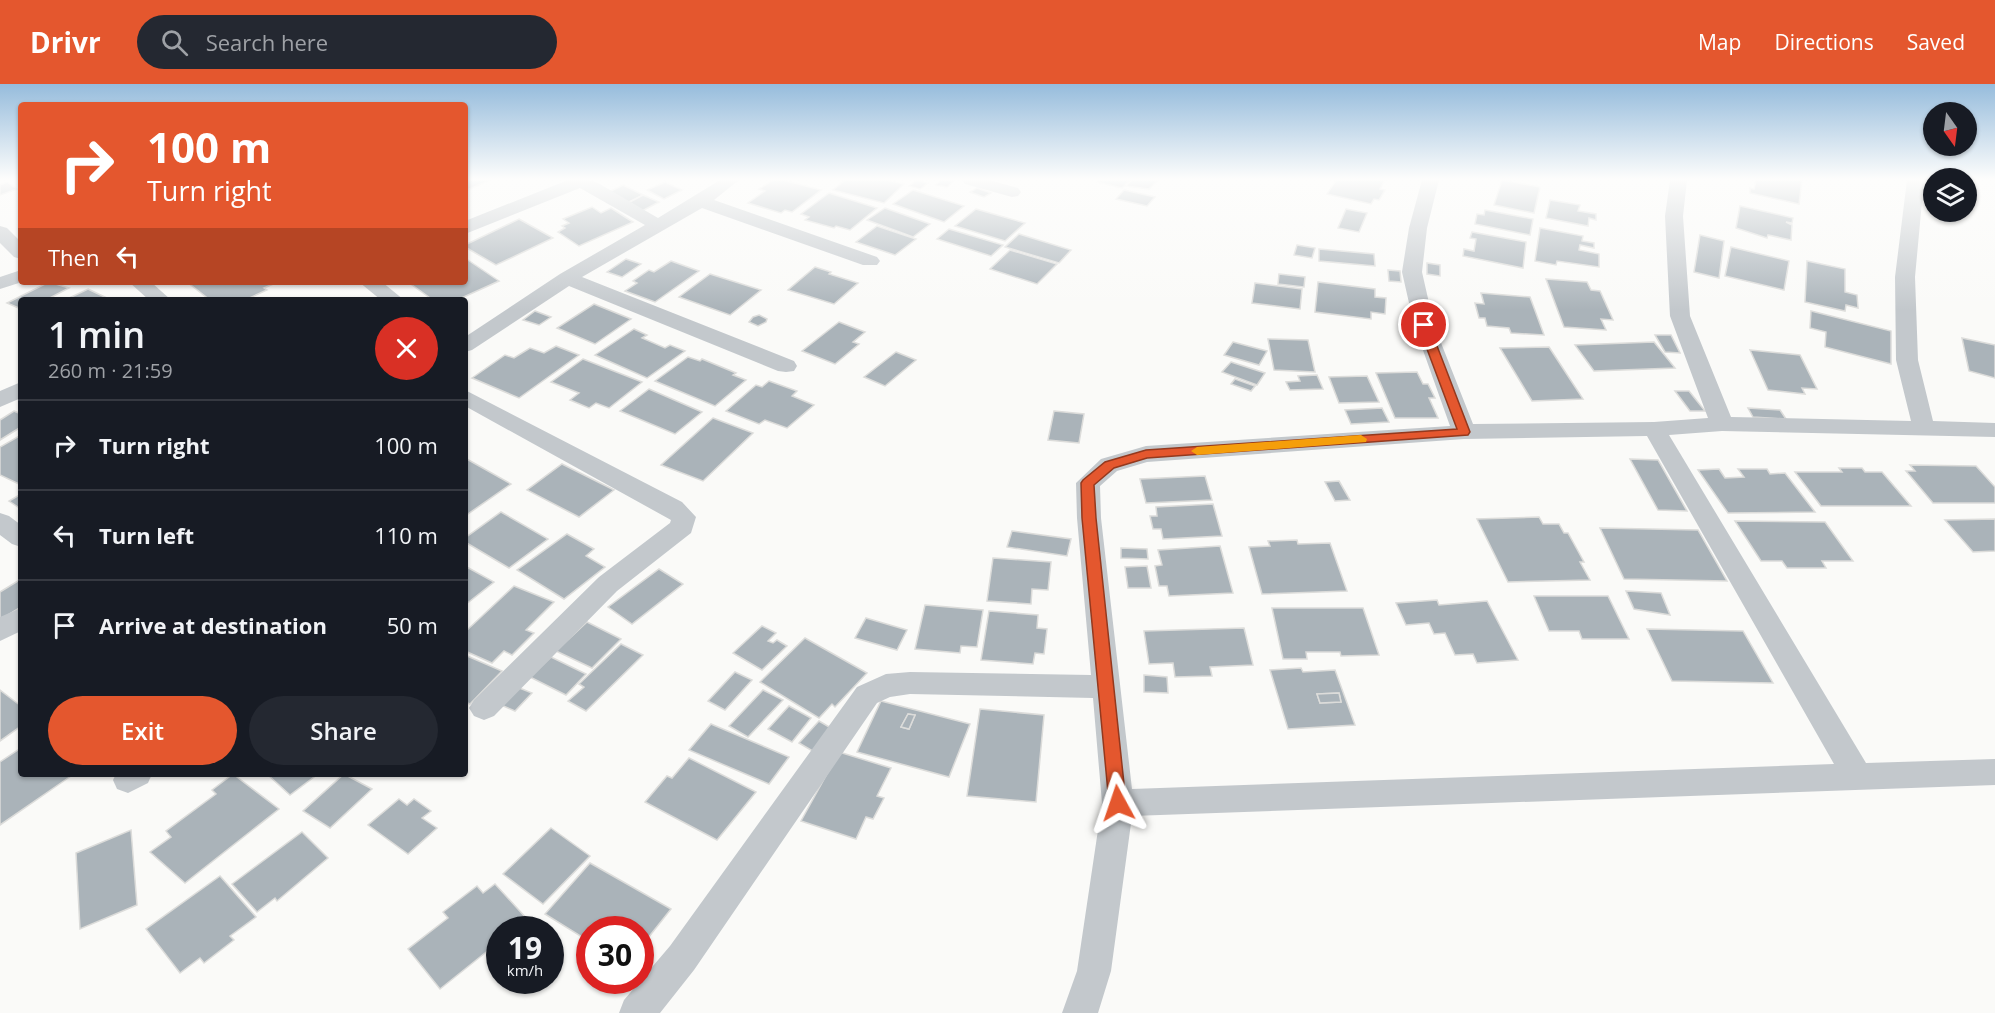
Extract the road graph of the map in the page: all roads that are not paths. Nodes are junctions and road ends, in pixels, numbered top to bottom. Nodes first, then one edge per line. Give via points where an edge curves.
1 (655, 223) edge
2 (661, 223) edge
3 (763, 223) edge
4 (1419, 223) edge
5 (1674, 223) edge
6 (1911, 223) edge
7 (658, 225) junction
8 (0, 232) edge
9 (18, 250) edge
10 (870, 261) dead end
11 (18, 277) edge
12 (567, 278) junction
13 (0, 283) edge
14 (143, 285) edge
15 (373, 285) edge
16 (157, 297) edge
17 (390, 297) edge
18 (468, 344) edge
19 (786, 366) dead end
20 (18, 391) edge
21 (468, 399) edge
22 (0, 400) edge
23 (1722, 424) junction
24 (1654, 429) junction
25 (1924, 429) junction
26 (1995, 430) edge
27 (1464, 432) junction
28 (0, 522) edge
29 (18, 536) edge
30 (18, 620) edge
31 (0, 630) edge
32 (1107, 687) junction
33 (484, 708) dead end
34 (1995, 772) edge
35 (1857, 776) junction
36 (1118, 803) junction
37 (637, 1013) edge
38 (1080, 1013) edge

1 - 7 street
2 - 7 street
3 - 10 street
4 - 27 street via 1412,272 1424,325
5 - 23 street via 1680,316
6 - 25 street via 1905,277 1907,360
7 - 12 street
8 - 9 street
11 - 13 street
12 - 18 street
12 - 19 street
14 - 16 street
15 - 17 street
20 - 22 street
21 - 33 street via 684,517 682,527 608,584
23 - 24 street
23 - 25 street
24 - 27 street
24 - 35 street
25 - 26 street
27 - 32 street via 1146,454 1109,465 1088,483
28 - 29 street
30 - 31 street
32 - 36 street
32 - 37 street via 910,683 886,686 867,695 682,958
34 - 35 street
35 - 36 street
36 - 38 street via 1094,971

